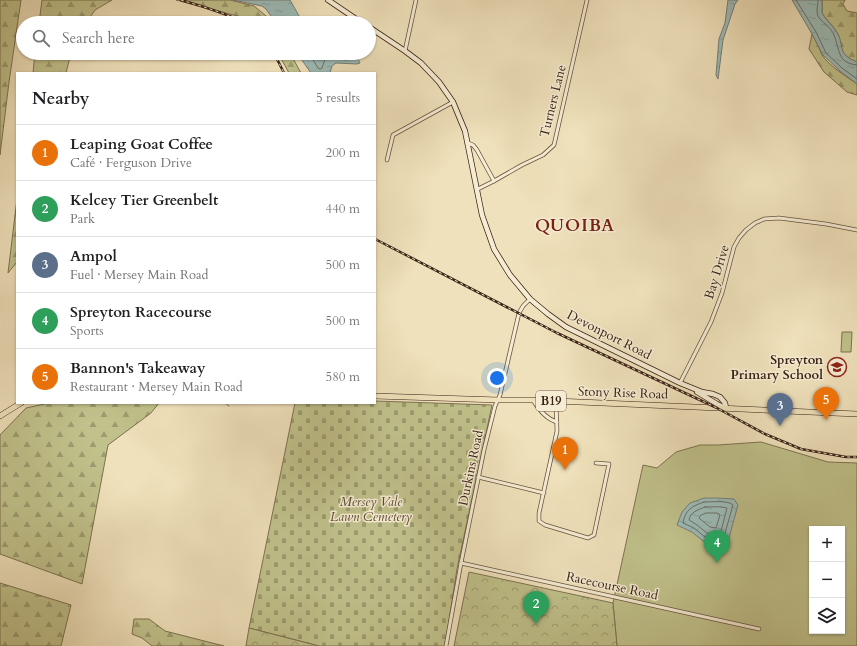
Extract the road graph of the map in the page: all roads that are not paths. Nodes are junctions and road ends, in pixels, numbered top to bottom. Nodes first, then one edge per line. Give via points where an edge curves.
1 (328, 0) edge
2 (416, 0) edge
3 (588, 0) edge
4 (352, 16) edge
5 (376, 31) edge
6 (405, 50) junction
7 (453, 102) junction
8 (468, 144) junction
9 (387, 160) dead end
10 (494, 181) junction
11 (478, 189) junction
12 (857, 230) edge
13 (530, 299) junction
14 (680, 383) junction
15 (376, 396) edge
16 (498, 400) junction
17 (533, 400) junction
18 (556, 402) junction
19 (19, 404) edge
20 (726, 408) junction
21 (857, 414) edge
22 (0, 416) edge
23 (556, 422) junction
24 (596, 462) dead end
25 (478, 478) junction
26 (544, 493) junction
27 (461, 563) junction
28 (759, 629) dead end
29 (446, 646) edge

1 - 4 main road
2 - 6 street
3 - 10 street, Turners Lane via 554,145 543,155
5 - 6 main road, Devonport Road
6 - 7 main road, Devonport Road via 439,82
7 - 8 main road, Devonport Road
7 - 9 street via 393,135
8 - 10 street, Devonport Road via 473,145
8 - 11 main road, Devonport Road
10 - 11 street, Turners Lane
11 - 13 main road, Devonport Road via 482,215 494,249 510,275
12 - 14 street, Bay Drive via 779,218 764,219 746,230 734,247 722,293 711,322
13 - 14 main road, Devonport Road via 566,327
13 - 16 street, Durkins Road via 519,313
14 - 20 main road, Devonport Road via 713,394 725,403
15 - 16 main road, Stony Rise Road / B19
16 - 17 main road, Stony Rise Road / B19
16 - 25 street, Durkins Road
17 - 18 main road, Stony Rise Road / B19
17 - 23 street via 548,418
18 - 20 main road, Stony Rise Road / B19
18 - 23 street
19 - 22 main road
20 - 21 main road, B19
23 - 26 street via 557,431
24 - 26 street via 609,464 594,535 588,538 539,521
25 - 26 street
25 - 27 street, Durkins Road
27 - 28 street, Racecourse Road
27 - 29 street, Durkins Road

